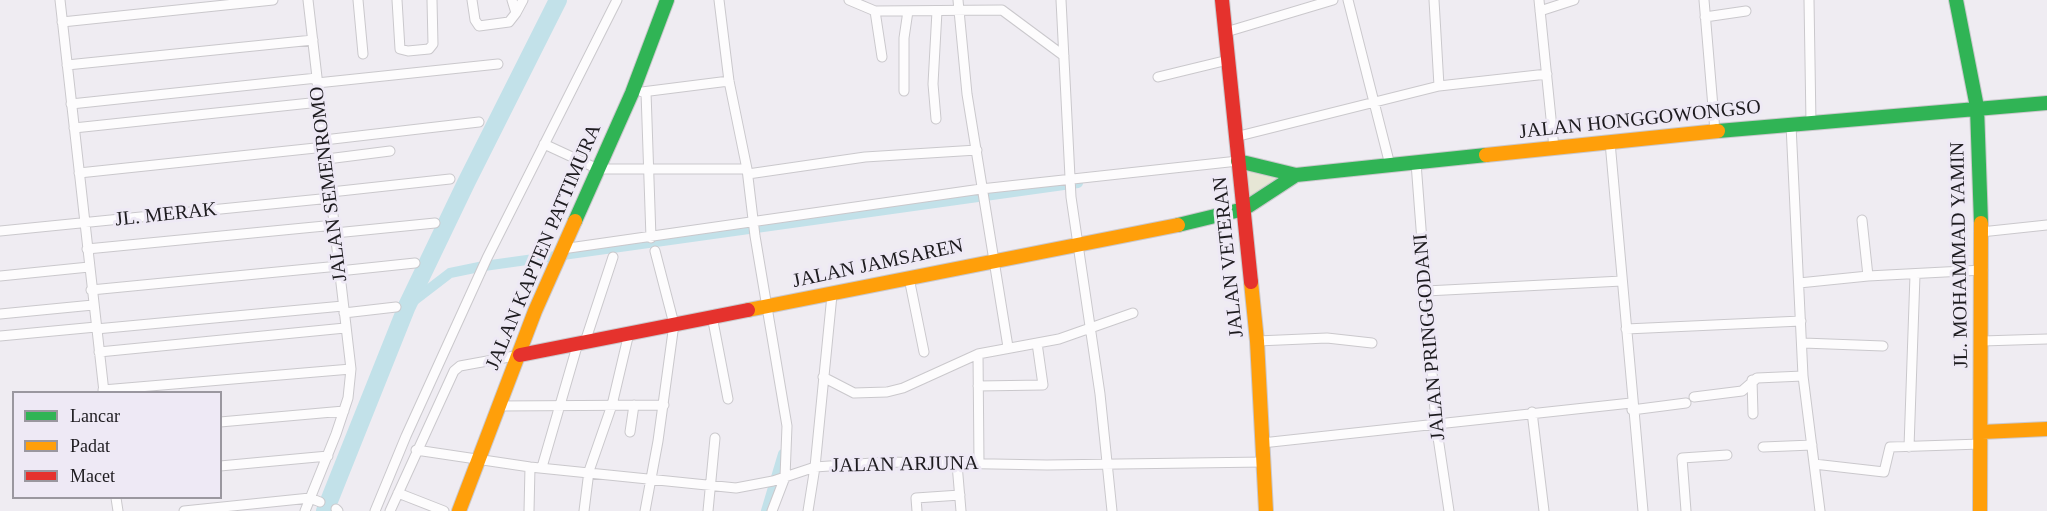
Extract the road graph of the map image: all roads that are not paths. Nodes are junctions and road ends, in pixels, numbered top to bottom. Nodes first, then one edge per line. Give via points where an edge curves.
1 (60, 0) edge
2 (273, 0) edge
3 (308, 0) edge
4 (358, 0) edge
5 (397, 0) edge
6 (432, 0) edge
7 (472, 0) edge
8 (512, 0) edge
9 (523, 0) edge
10 (617, 0) edge
11 (667, 0) edge
12 (719, 0) edge
13 (849, 0) edge
14 (957, 0) edge
15 (1061, 0) edge
16 (1222, 0) edge
17 (1334, 0) edge
18 (1348, 0) edge
19 (1434, 0) edge
20 (1539, 0) edge
21 (1574, 0) edge
22 (1704, 0) edge
23 (1809, 0) edge
24 (1956, 0) edge
25 (875, 11) junction
26 (908, 11) junction
27 (937, 11) junction
28 (958, 11) junction
29 (1540, 11) junction
30 (1746, 11) dead end
31 (516, 13) junction
32 (1705, 17) junction
33 (62, 22) junction
34 (1226, 32) junction
35 (313, 40) junction
36 (363, 54) dead end
37 (882, 57) dead end
38 (1064, 57) junction
39 (1228, 60) junction
40 (498, 64) dead end
41 (67, 65) junction
42 (1547, 74) junction
43 (1158, 77) dead end
44 (317, 81) junction
45 (729, 81) junction
46 (1439, 86) junction
47 (904, 91) dead end
48 (639, 92) junction
49 (320, 102) junction
50 (1374, 102) junction
51 (2047, 103) edge
52 (71, 104) junction
53 (1977, 107) junction
54 (936, 120) dead end
55 (479, 122) dead end
56 (1811, 123) junction
57 (1791, 125) junction
58 (74, 128) junction
59 (1715, 131) junction
60 (1235, 137) junction
61 (1610, 142) junction
62 (325, 143) junction
63 (544, 144) junction
64 (1554, 148) junction
65 (977, 150) junction
66 (390, 151) dead end
67 (327, 159) junction
68 (1238, 161) junction
69 (1416, 163) junction
70 (1390, 165) junction
71 (598, 169) junction
72 (649, 170) junction
73 (748, 171) junction
74 (78, 173) junction
75 (1296, 174) junction
76 (450, 179) dead end
77 (1070, 179) junction
78 (984, 190) junction
79 (331, 195) junction
80 (1244, 209) junction
81 (1862, 220) dead end
82 (84, 223) junction
83 (435, 223) dead end
84 (2047, 225) edge
85 (754, 227) junction
86 (335, 229) junction
87 (0, 231) edge
88 (1981, 232) junction
89 (651, 238) junction
90 (1077, 246) junction
91 (87, 249) junction
92 (655, 251) dead end
93 (560, 254) junction
94 (613, 257) dead end
95 (996, 261) junction
96 (415, 263) dead end
97 (89, 267) junction
98 (339, 268) junction
99 (1983, 270) junction
100 (1915, 275) junction
101 (0, 276) edge
102 (1868, 276) junction
103 (909, 278) junction
104 (1622, 281) junction
105 (1799, 283) junction
106 (91, 290) junction
107 (1426, 291) junction
108 (832, 295) junction
109 (93, 305) junction
110 (396, 307) dead end
111 (763, 307) junction
112 (344, 310) junction
113 (1133, 313) dead end
114 (0, 314) edge
115 (712, 316) junction
116 (1801, 321) junction
117 (674, 324) junction
118 (96, 328) junction
119 (345, 328) junction
120 (1626, 329) junction
121 (1091, 330) junction
122 (629, 333) junction
123 (0, 336) edge
124 (2047, 339) edge
125 (1257, 341) junction
126 (1982, 341) junction
127 (581, 342) junction
128 (1037, 343) junction
129 (1371, 343) dead end
130 (1803, 343) junction
131 (1883, 346) dead end
132 (1008, 347) junction
133 (99, 352) junction
134 (924, 352) dead end
135 (978, 354) junction
136 (520, 355) junction
137 (351, 369) junction
138 (1803, 376) junction
139 (823, 377) junction
140 (1752, 380) junction
141 (978, 386) junction
142 (103, 391) edge
143 (1694, 397) dead end
144 (728, 399) dead end
145 (1686, 403) dead end
146 (612, 405) junction
147 (634, 405) junction
148 (664, 405) junction
149 (498, 406) junction
150 (559, 406) junction
151 (1632, 407) junction
152 (344, 411) junction
153 (1532, 412) junction
154 (1753, 414) dead end
155 (222, 422) edge
156 (1436, 424) junction
157 (2047, 429) edge
158 (630, 432) dead end
159 (715, 438) dead end
160 (1982, 438) junction
161 (1262, 443) junction
162 (1812, 445) junction
163 (1763, 447) dead end
164 (1909, 447) junction
165 (416, 450) junction
166 (1727, 455) dead end
167 (328, 456) junction
168 (478, 460) junction
169 (1264, 462) junction
170 (979, 463) junction
171 (957, 464) junction
172 (1108, 464) junction
173 (1814, 464) junction
174 (222, 466) edge
175 (531, 467) junction
176 (542, 467) junction
177 (815, 467) junction
178 (589, 471) junction
179 (780, 479) junction
180 (650, 480) junction
181 (709, 487) junction
182 (398, 493) junction
183 (960, 495) junction
184 (310, 498) junction
185 (320, 502) dead end
186 (184, 511) edge
187 (305, 511) edge
188 (375, 511) edge
189 (390, 511) edge
190 (444, 511) edge
191 (459, 511) edge
192 (529, 511) edge
193 (584, 511) edge
194 (645, 511) edge
195 (708, 511) edge
196 (772, 511) edge
197 (808, 511) edge
198 (917, 511) edge
199 (961, 511) edge
200 (1112, 511) edge
201 (1266, 511) edge
202 (1449, 511) edge
203 (1544, 511) edge
204 (1643, 511) edge
205 (1686, 511) edge
206 (1820, 511) edge
207 (1980, 511) edge

1 - 33 street
2 - 33 street
3 - 35 street, JALAN SEMENROMO
4 - 36 street
5 - 6 street via 400,49 408,51 429,49 433,44
7 - 31 street via 479,26 506,24
8 - 31 street
9 - 31 street
10 - 63 street
11 - 48 main road, JALAN KAPTEN PATTIMURA
12 - 45 street
13 - 25 street
14 - 28 street
15 - 38 street
16 - 34 main road, JALAN VETERAN
17 - 34 street
18 - 50 street
19 - 46 street
20 - 29 street
21 - 29 street
22 - 32 street
23 - 56 street
24 - 53 main road, JL. MOHAMMAD YAMIN
25 - 26 street
25 - 37 street
26 - 27 street
26 - 47 street
27 - 28 street
27 - 54 street via 933,84
28 - 38 street via 1002,10
28 - 65 street
29 - 42 street
30 - 32 street
32 - 59 street
33 - 41 street
34 - 39 main road, JALAN VETERAN
35 - 41 street
35 - 44 street, JALAN SEMENROMO
38 - 77 street
39 - 43 street
39 - 60 main road, JALAN VETERAN
40 - 44 street
41 - 52 street
42 - 46 street
42 - 64 street
44 - 49 street, JALAN SEMENROMO
44 - 52 street
45 - 48 street
45 - 73 street
46 - 50 street
48 - 71 main road, JALAN KAPTEN PATTIMURA
48 - 72 street
49 - 58 street
49 - 62 street, JALAN SEMENROMO
50 - 60 street
50 - 70 street
51 - 53 main road, JALAN HONGGOWONGSO
52 - 58 street
53 - 56 main road, JALAN HONGGOWONGSO
53 - 88 main road, JL. MOHAMMAD YAMIN
55 - 62 street
56 - 57 main road, JALAN HONGGOWONGSO
57 - 59 main road, JALAN HONGGOWONGSO
57 - 105 street
58 - 74 street
59 - 61 main road, JALAN HONGGOWONGSO
60 - 68 main road, JALAN VETERAN
61 - 64 main road, JALAN HONGGOWONGSO
61 - 104 street
62 - 67 street, JALAN SEMENROMO
62 - 74 street
63 - 71 street
63 - 188 street via 487,258
64 - 69 main road, JALAN HONGGOWONGSO
65 - 73 street via 865,157
65 - 78 street
66 - 67 street
67 - 79 street, JALAN SEMENROMO
68 - 75 main road, JALAN HONGGOWONGSO
68 - 77 street
68 - 80 main road, JALAN VETERAN
69 - 70 main road, JALAN HONGGOWONGSO
69 - 107 street, JALAN PRINGGODANI
70 - 75 main road, JALAN HONGGOWONGSO
71 - 72 street
71 - 93 main road, JALAN KAPTEN PATTIMURA
72 - 73 street
72 - 89 street
73 - 85 street
74 - 82 street
75 - 80 main road, JALAN JAMSAREN
76 - 79 street, JL. MERAK
77 - 78 street
77 - 90 street
78 - 85 street
78 - 95 street
79 - 82 street, JL. MERAK
79 - 86 street, JALAN SEMENROMO
80 - 90 main road, JALAN JAMSAREN
80 - 125 main road, JALAN VETERAN
81 - 102 street
82 - 87 street, JL. MERAK
82 - 91 street
83 - 86 street
84 - 88 street
85 - 89 street
85 - 111 street
86 - 91 street
86 - 98 street, JALAN SEMENROMO
88 - 99 main road, JL. MOHAMMAD YAMIN
89 - 93 street
90 - 95 main road, JALAN JAMSAREN
90 - 121 street
91 - 97 street
92 - 117 street
93 - 136 main road, JALAN KAPTEN PATTIMURA
94 - 127 street
95 - 103 main road, JALAN JAMSAREN
95 - 132 street
96 - 98 street
97 - 101 street
97 - 106 street
98 - 106 street
98 - 112 street, JALAN SEMENROMO
99 - 100 street
99 - 126 main road, JL. MOHAMMAD YAMIN
100 - 102 street
100 - 164 street
102 - 105 street
103 - 108 main road, JALAN JAMSAREN
103 - 134 street
104 - 107 street
104 - 120 street
105 - 116 street
106 - 109 street
107 - 156 street, JALAN PRINGGODANI
108 - 111 main road, JALAN JAMSAREN
108 - 139 street
109 - 114 street
109 - 118 street
110 - 112 street
111 - 115 main road, JALAN JAMSAREN
111 - 179 street via 787,426
112 - 118 street
112 - 119 street, JALAN SEMENROMO
113 - 121 street
115 - 117 main road, JALAN JAMSAREN
115 - 144 street
116 - 120 street
116 - 130 street
117 - 122 main road, JALAN JAMSAREN
117 - 148 street
118 - 123 street
118 - 133 street
119 - 133 street
119 - 137 street, JALAN SEMENROMO
120 - 151 street
121 - 128 street
121 - 172 street
122 - 127 main road, JALAN JAMSAREN
122 - 146 street
124 - 126 street
125 - 129 street via 1328,338
125 - 161 main road, JALAN VETERAN
126 - 160 main road, JL. MOHAMMAD YAMIN
127 - 136 main road, JALAN JAMSAREN
127 - 150 street
128 - 132 street
128 - 141 street via 1043,386
130 - 131 street
130 - 138 street
132 - 135 street
133 - 142 street
135 - 139 street via 886,392 854,393
135 - 141 street
136 - 149 main road, JALAN KAPTEN PATTIMURA
136 - 165 street via 454,371
137 - 142 street
137 - 152 street, JALAN SEMENROMO
138 - 140 street
138 - 162 street
139 - 177 street
140 - 143 street via 1742,391
140 - 154 street
141 - 170 street
145 - 151 street
146 - 147 street
146 - 150 street
146 - 178 street
147 - 148 street
147 - 158 street
148 - 180 street
149 - 150 street
149 - 168 main road, JALAN KAPTEN PATTIMURA
150 - 176 street
151 - 153 street
151 - 204 street
152 - 155 street
152 - 167 street, JALAN SEMENROMO
153 - 156 street
153 - 203 street
156 - 161 street
156 - 202 street, JALAN PRINGGODANI
157 - 160 main road
159 - 181 street
160 - 164 street
160 - 207 main road, JL. MOHAMMAD YAMIN
161 - 169 main road, JALAN VETERAN
162 - 163 street
162 - 173 street
164 - 173 street via 1889,448 1884,472
165 - 168 street, JALAN ARJUNA
165 - 182 street
166 - 205 street via 1682,458
167 - 174 street
167 - 184 street, JALAN SEMENROMO
168 - 175 street, JALAN ARJUNA
168 - 191 main road, JALAN KAPTEN PATTIMURA
169 - 172 street, JALAN ARJUNA
169 - 201 main road, JALAN VETERAN
170 - 171 street, JALAN ARJUNA
170 - 172 street, JALAN ARJUNA
171 - 177 street, JALAN ARJUNA via 887,462
171 - 183 street
172 - 200 street
173 - 206 street
175 - 176 street, JALAN ARJUNA
175 - 192 street
176 - 178 street, JALAN ARJUNA
177 - 179 street, JALAN ARJUNA
177 - 197 street
178 - 180 street, JALAN ARJUNA
178 - 193 street
179 - 181 street, JALAN ARJUNA via 736,488
179 - 196 street
180 - 181 street, JALAN ARJUNA
180 - 194 street
181 - 195 street
182 - 189 street
182 - 190 street
183 - 198 street via 917,498
183 - 199 street
184 - 185 street
184 - 186 street
184 - 187 street, JALAN SEMENROMO

